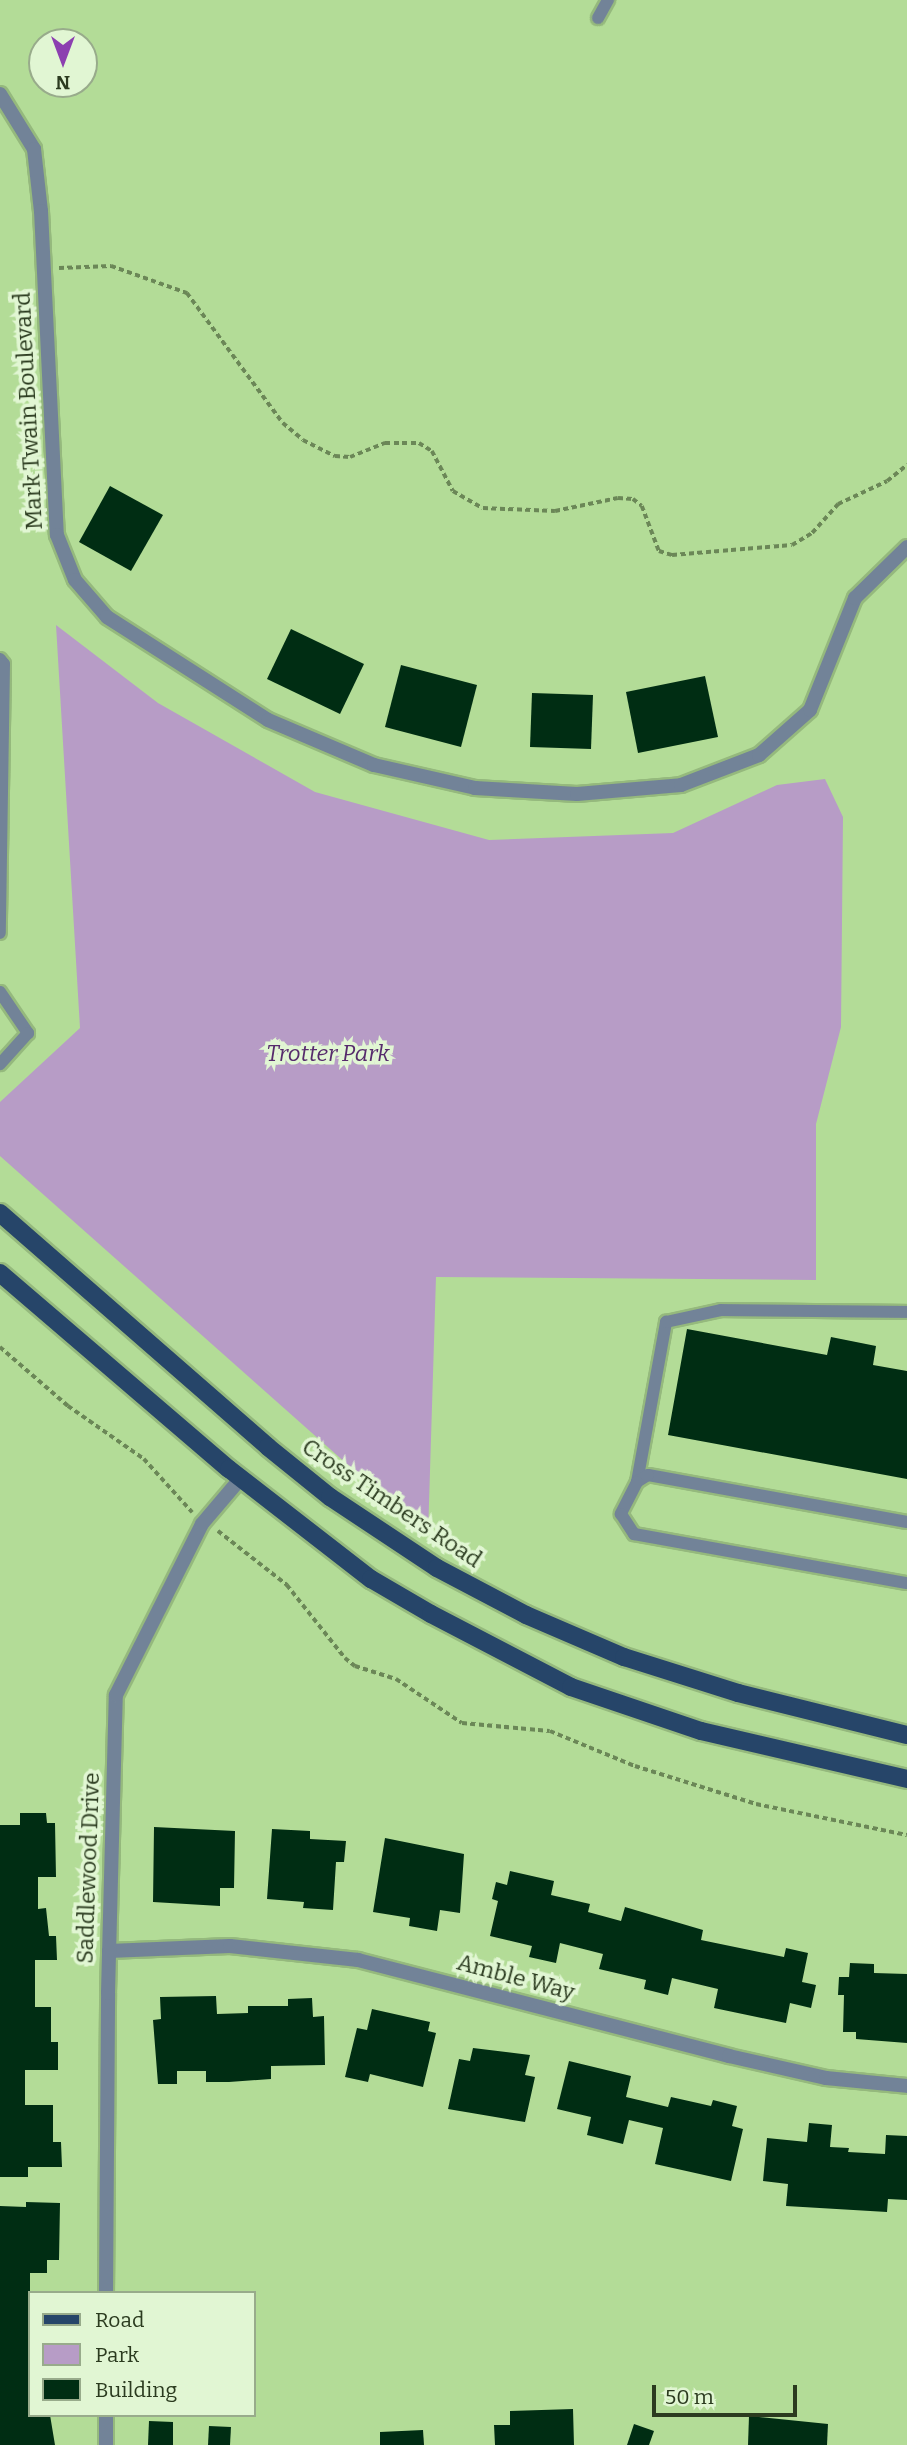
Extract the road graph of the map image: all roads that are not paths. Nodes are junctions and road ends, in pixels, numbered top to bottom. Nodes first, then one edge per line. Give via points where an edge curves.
1 (608, 0) edge
2 (598, 18) dead end
3 (0, 94) edge
4 (907, 547) edge
5 (0, 659) edge
6 (0, 933) edge
7 (0, 992) edge
8 (0, 1064) edge
9 (0, 1213) edge
10 (0, 1273) edge
11 (907, 1312) edge
12 (241, 1478) junction
13 (637, 1482) junction
14 (907, 1522) edge
15 (907, 1583) edge
16 (907, 1735) edge
17 (907, 1779) edge
18 (109, 1951) junction
19 (907, 2086) edge
20 (106, 2291) edge
21 (106, 2417) edge
22 (106, 2445) edge

1 - 2 lane
3 - 4 street, Mark Twain Boulevard via 34,149 57,535 75,580 107,617 268,720 374,765 475,788 577,794 681,785 759,755 810,710 855,598
5 - 6 lane via 4,664
7 - 8 lane via 29,1033
9 - 16 main road, Cross Timbers Road via 278,1456 330,1497 437,1568 526,1615 624,1657 738,1693
10 - 12 main road
11 - 13 lane via 721,1310 666,1322
12 - 17 main road via 371,1579 571,1687 701,1731
12 - 18 street, Saddlewood Drive via 205,1521 116,1695
13 - 14 lane via 648,1475
13 - 15 lane via 621,1514 634,1534
18 - 19 street, Amble Way via 230,1947 358,1960 729,2056 825,2078
18 - 20 street, Saddlewood Drive
21 - 22 street

